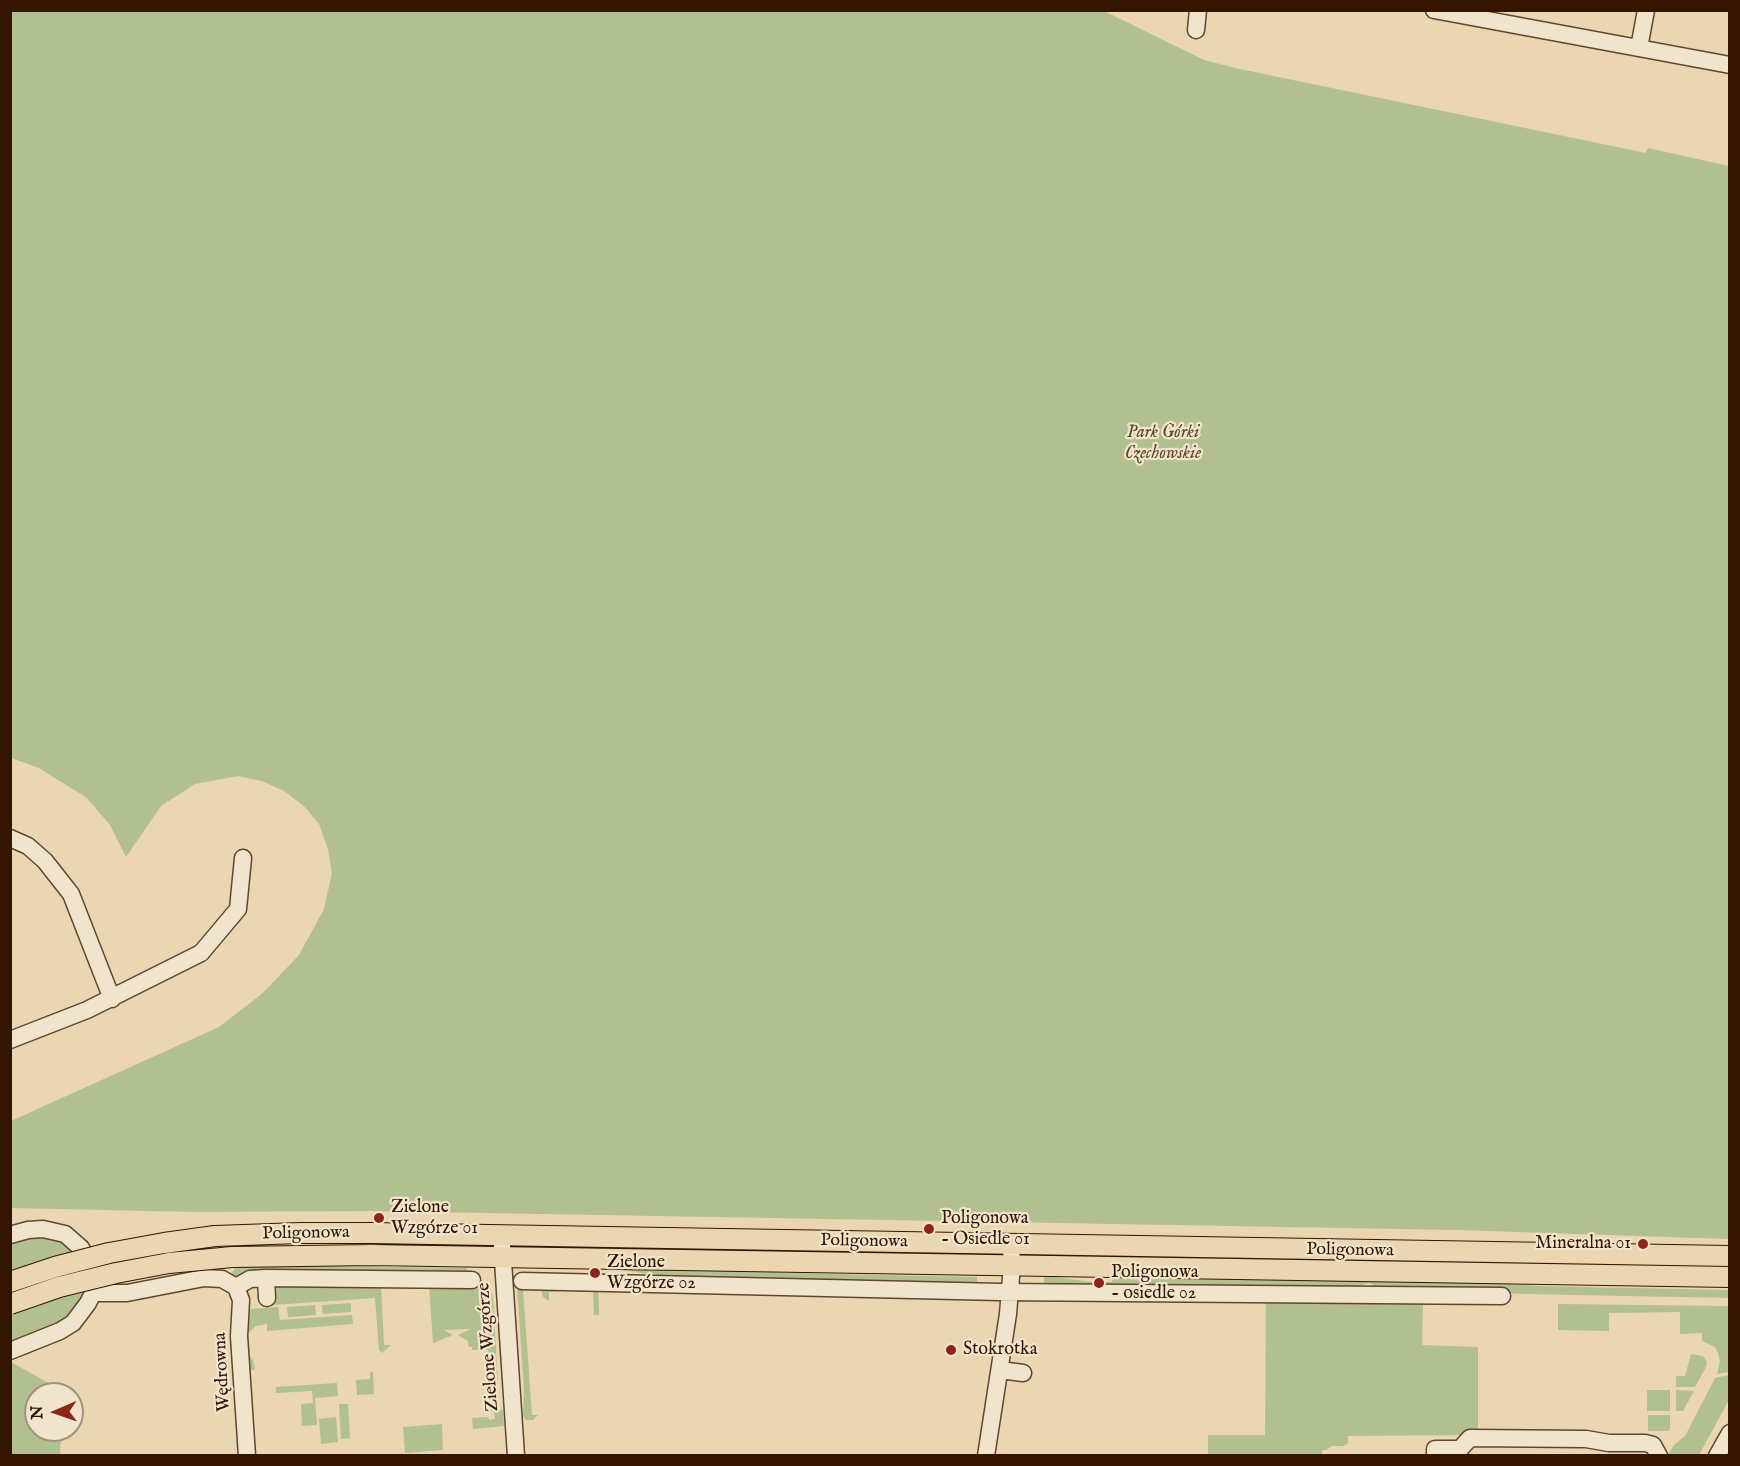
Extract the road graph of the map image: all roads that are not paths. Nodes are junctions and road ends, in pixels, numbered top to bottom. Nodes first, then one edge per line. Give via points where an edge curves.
1 (1198, 10) edge
2 (1434, 10) edge
3 (1646, 10) edge
4 (1196, 30) dead end
5 (1639, 48) junction
6 (1730, 65) edge
7 (10, 838) edge
8 (243, 858) dead end
9 (112, 999) junction
10 (10, 1040) edge
11 (10, 1235) edge
12 (502, 1236) junction
13 (1011, 1245) junction
14 (1730, 1256) edge
15 (502, 1257) junction
16 (1012, 1265) junction
17 (1730, 1277) edge
18 (266, 1278) junction
19 (1706, 1278) junction
20 (472, 1280) dead end
21 (522, 1281) dead end
22 (10, 1282) edge
23 (1730, 1282) edge
24 (236, 1287) junction
25 (1010, 1292) junction
26 (93, 1293) junction
27 (1502, 1296) dead end
28 (267, 1298) dead end
29 (10, 1304) edge
30 (10, 1350) edge
31 (1000, 1370) junction
32 (1023, 1372) dead end
33 (1730, 1433) edge
34 (1435, 1452) edge
35 (247, 1455) edge
36 (516, 1455) edge
37 (986, 1455) edge
38 (1659, 1455) edge
39 (1717, 1455) edge

1 - 4 street
2 - 5 street
3 - 5 street
5 - 6 street
7 - 9 street via 28,846 45,861 71,894
8 - 9 street via 238,909 201,953
9 - 10 street
11 - 26 street via 43,1229 74,1240 88,1260
12 - 13 main road, Poligonowa
12 - 15 street, Zielone Wzgórze
12 - 22 main road, Poligonowa, bridge via 214,1236 109,1253
13 - 14 main road, Poligonowa
13 - 16 street
15 - 16 main road, Poligonowa
15 - 29 main road, Poligonowa, bridge via 303,1254 169,1263 59,1287
15 - 36 street, Zielone Wzgórze
16 - 19 main road, Poligonowa
16 - 25 street
17 - 19 main road, Poligonowa
18 - 20 street
18 - 24 street via 250,1279
18 - 28 street
19 - 23 street
21 - 25 street
24 - 26 street via 222,1279 204,1278 127,1293
24 - 35 street, Wędrowna via 241,1300 239,1336
25 - 27 street
25 - 31 street
26 - 30 street via 73,1323
31 - 32 street
31 - 37 street
33 - 39 street
34 - 38 street via 1460,1449 1470,1438 1586,1439 1645,1443 1653,1445

